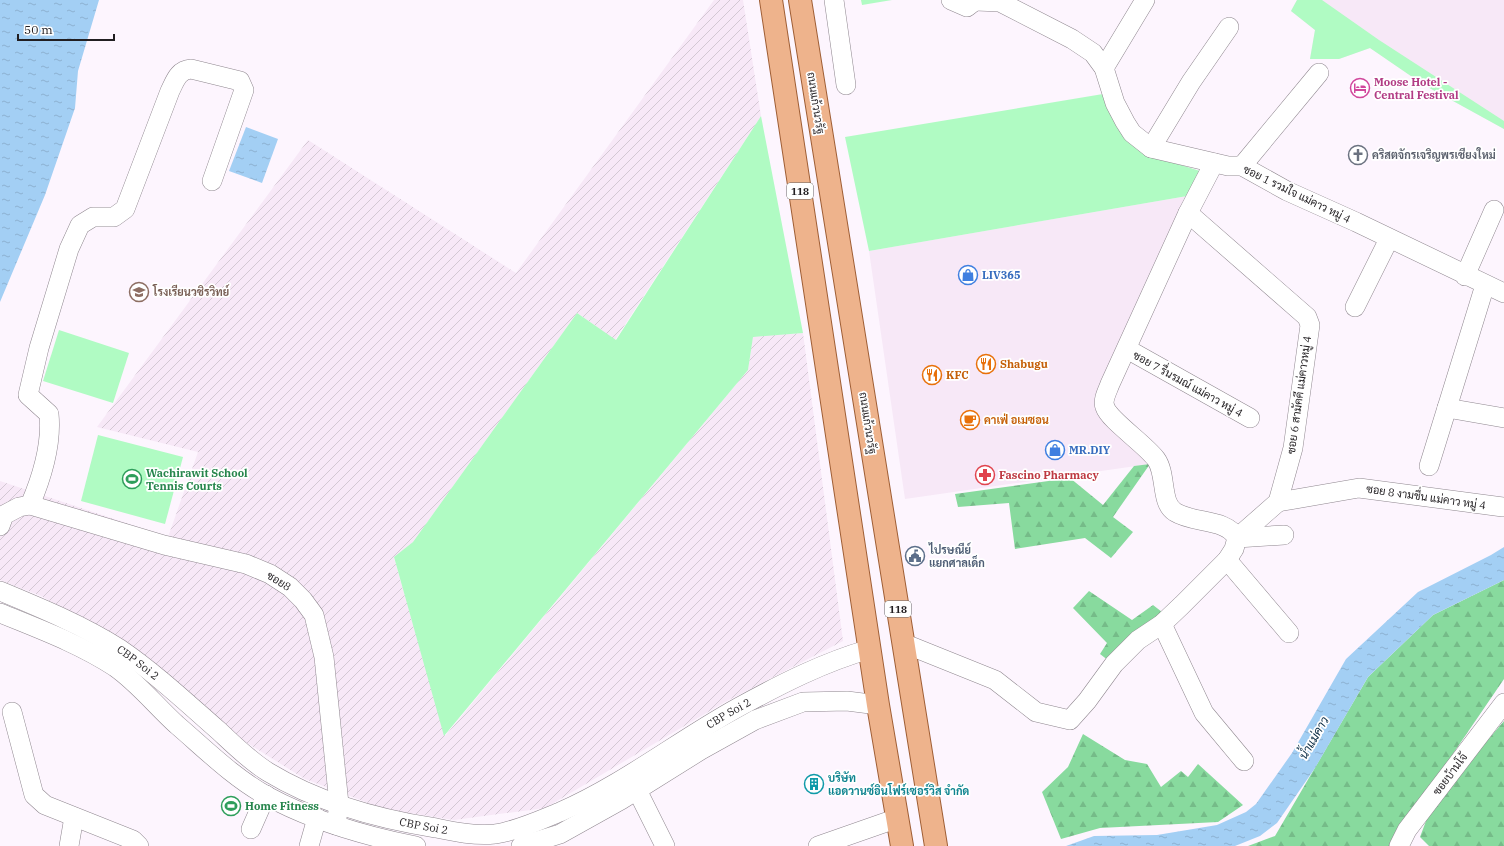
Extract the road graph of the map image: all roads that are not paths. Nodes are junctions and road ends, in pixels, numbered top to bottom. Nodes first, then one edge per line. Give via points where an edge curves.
1 (770, 0) edge
2 (800, 0) edge
3 (834, 0) edge
4 (951, 0) edge
5 (1145, 0) edge
6 (976, 1) edge
7 (1229, 27) dead end
8 (1104, 68) junction
9 (1319, 73) dead end
10 (846, 85) dead end
11 (1151, 148) junction
12 (1214, 163) junction
13 (1242, 166) junction
14 (212, 181) dead end
15 (1494, 210) dead end
16 (1188, 213) junction
17 (1390, 239) junction
18 (1465, 276) junction
19 (1485, 285) junction
20 (1504, 294) edge
21 (1355, 307) dead end
22 (1127, 349) junction
23 (860, 372) junction
24 (829, 381) junction
25 (1447, 408) junction
26 (1250, 418) dead end
27 (1504, 418) edge
28 (1429, 466) dead end
29 (1278, 502) junction
30 (30, 505) junction
31 (1503, 507) edge
32 (0, 526) edge
33 (1284, 535) dead end
34 (1237, 538) junction
35 (1227, 560) junction
36 (0, 590) edge
37 (0, 613) edge
38 (1162, 624) junction
39 (1289, 633) dead end
40 (903, 643) junction
41 (870, 649) junction
42 (782, 685) junction
43 (1504, 703) edge
44 (878, 705) junction
45 (794, 706) junction
46 (12, 712) dead end
47 (1244, 761) dead end
48 (637, 790) junction
49 (266, 795) junction
50 (339, 804) junction
51 (74, 817) junction
52 (317, 818) junction
53 (898, 818) junction
54 (252, 829) dead end
55 (346, 834) edge
56 (69, 846) edge
57 (139, 846) edge
58 (309, 846) edge
59 (416, 846) edge
60 (521, 846) edge
61 (665, 846) edge
62 (818, 846) edge
63 (902, 846) edge
64 (936, 846) edge
65 (1399, 846) edge

1 - 24 main road, 118
2 - 23 main road, ถนนแก้วนวรัฐ / 118
3 - 10 street
4 - 6 street, ซอย 1 รวมใจ แม่คาว หมู่ 4 via 967,7
5 - 8 street
6 - 8 street, ซอย 1 รวมใจ แม่คาว หมู่ 4 via 1000,2 1072,39 1093,53
7 - 11 street via 1191,82
8 - 11 street, ซอย 1 รวมใจ แม่คาว หมู่ 4 via 1125,122 1132,133
9 - 13 street
11 - 12 street, ซอย 1 รวมใจ แม่คาว หมู่ 4
12 - 13 street, ซอย 1 รวมใจ แม่คาว หมู่ 4
12 - 16 street
13 - 17 street, ซอย 1 รวมใจ แม่คาว หมู่ 4 via 1287,191
14 - 30 street via 244,90 240,81 184,69 179,73 170,91 125,209 114,217 93,217 80,225 69,249 39,348 28,395 49,414 51,430 39,483
15 - 18 street
16 - 22 street
16 - 29 street, ซอย 6 สามัคคี แม่คาวหมู่ 4 via 1307,317 1310,325 1293,448
17 - 18 street, ซอย 1 รวมใจ แม่คาว หมู่ 4
17 - 21 street
18 - 19 street, ซอย 1 รวมใจ แม่คาว หมู่ 4
19 - 20 street, ซอย 1 รวมใจ แม่คาว หมู่ 4
19 - 25 street
22 - 26 street, ซอย 7 รื่นรมณ์ แม่คาว หมู่ 4
22 - 34 street via 1105,396 1104,407 1148,448 1158,462 1167,504 1174,511 1189,518 1227,527
23 - 24 main road
23 - 40 main road, ถนนแก้วนวรัฐ / 118
24 - 41 main road, 118
25 - 27 street
25 - 28 street
29 - 31 street, ซอย 8 งามชื่น แม่คาว หมู่ 4 via 1359,488
29 - 34 street
30 - 32 street via 19,507 4,515
30 - 50 street, ซอย8 via 164,546 246,564 270,574 290,587 314,615 324,657
33 - 34 street
34 - 35 street
35 - 38 street
35 - 39 street
36 - 50 street, CBP Soi 2 via 86,629 120,649 267,771 300,789
37 - 49 street, CBP Soi 2 via 93,654 116,668 187,733 239,777
38 - 40 street via 1138,640 1114,664 1070,720 1036,712 995,680
38 - 47 street via 1204,713
40 - 64 main road, ถนนแก้วนวรัฐ / 118
41 - 42 street, CBP Soi 2 via 842,658
41 - 44 main road, 118
42 - 45 street
42 - 50 street, CBP Soi 2 via 738,707 641,769 579,803 530,824 495,834 466,833 389,820
43 - 65 street, ซอยบ้านโจ้ via 1407,830
44 - 45 street, CBP Soi 2 via 847,701 803,702
44 - 53 main road, 118
45 - 48 street, CBP Soi 2 via 755,720
46 - 51 street via 34,794 44,805
48 - 60 street, CBP Soi 2 via 560,834
48 - 61 street
49 - 52 street, CBP Soi 2
49 - 54 street
50 - 55 street, ซอย8
51 - 56 street
51 - 57 street via 133,840
52 - 55 street, CBP Soi 2
52 - 58 street
53 - 62 street
53 - 63 main road, 118
55 - 59 street, CBP Soi 2

